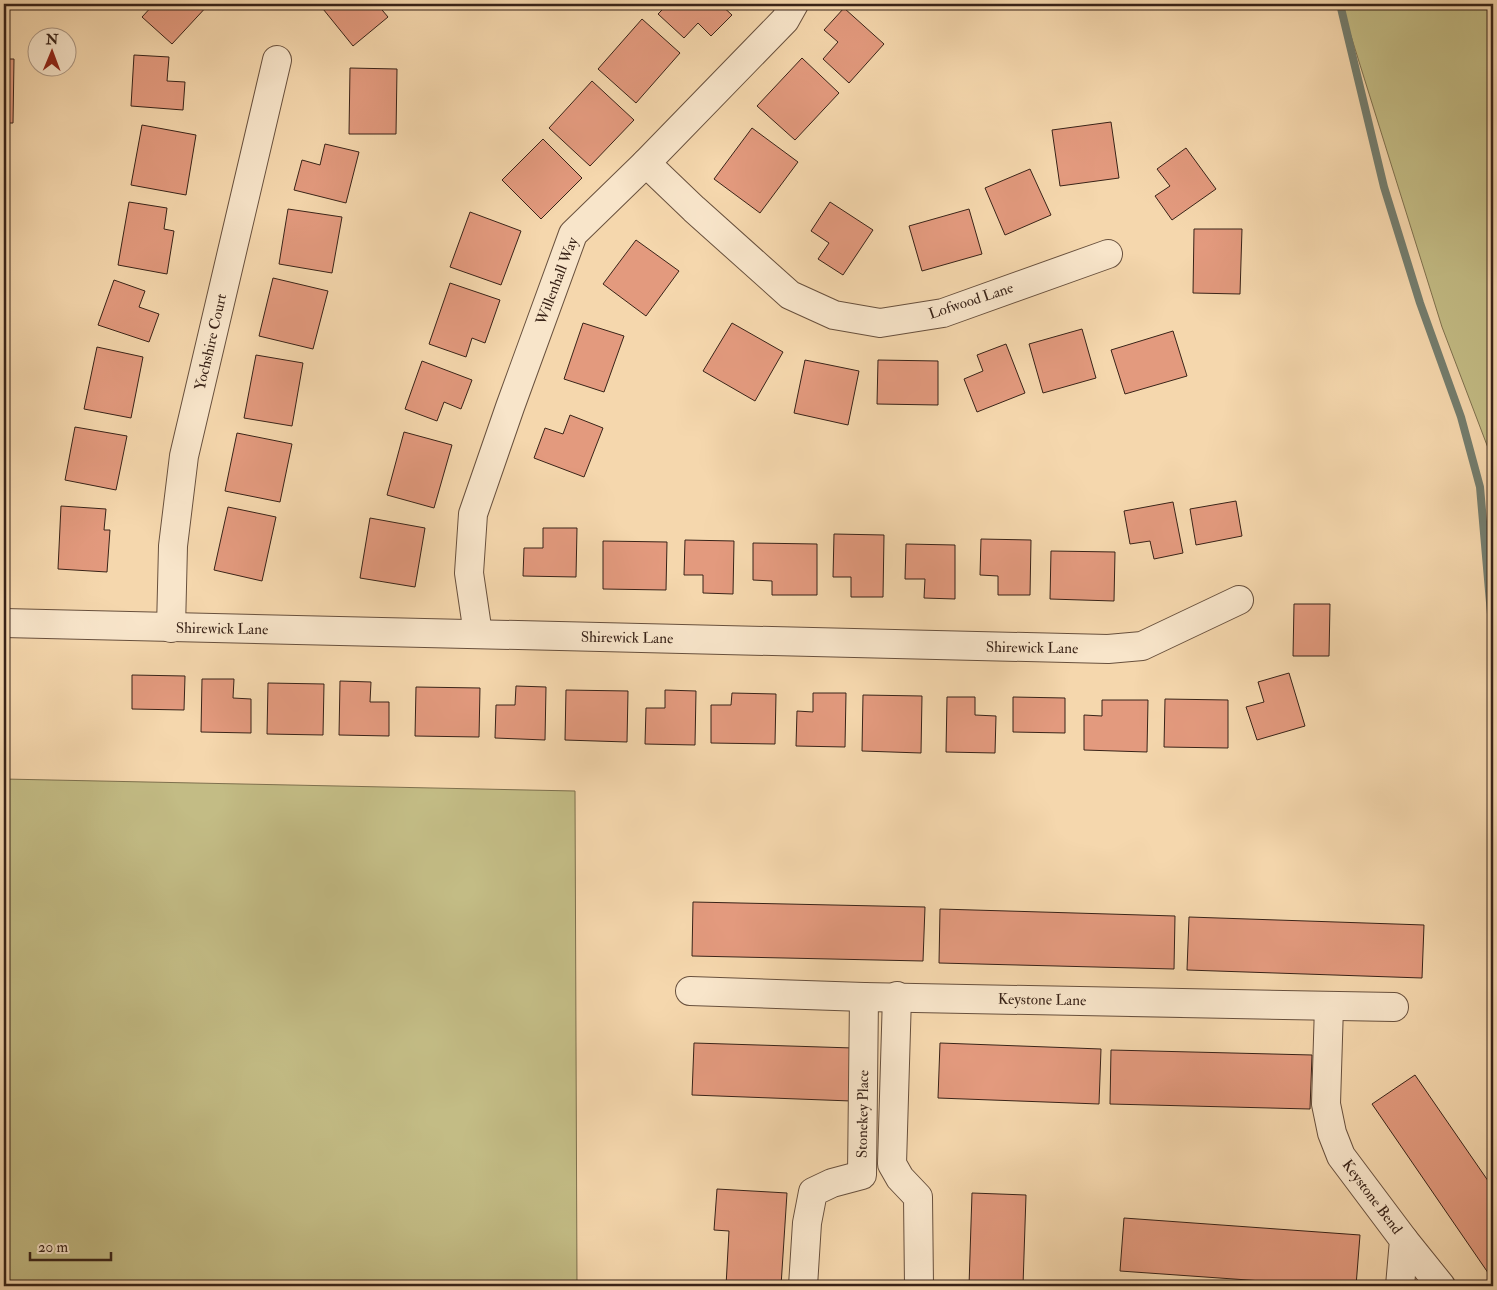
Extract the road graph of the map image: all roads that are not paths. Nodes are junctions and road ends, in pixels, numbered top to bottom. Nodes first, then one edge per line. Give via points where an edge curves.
1 (794, 4) edge
2 (277, 60) dead end
3 (646, 163) junction
4 (1108, 254) dead end
5 (1239, 600) dead end
6 (4, 623) edge
7 (171, 628) junction
8 (478, 634) junction
9 (690, 991) dead end
10 (864, 996) junction
11 (897, 996) junction
12 (1329, 1006) junction
13 (1394, 1007) dead end
14 (1404, 1240) junction
15 (803, 1286) edge
16 (919, 1286) edge
17 (1400, 1286) edge
18 (1441, 1286) edge

1 - 3 street, Willenhall Way via 785,20
2 - 7 street, Yochshire Court via 184,456 173,546
3 - 4 street, Lofwood Lane via 790,295 834,315 880,323 943,313
3 - 8 street, Willenhall Way via 574,234 510,406 473,514 469,573
5 - 8 street, Shirewick Lane via 1142,646 1108,649
6 - 7 street, Shirewick Lane
7 - 8 street, Shirewick Lane
9 - 10 street, Keystone Lane
10 - 11 street, Keystone Lane
10 - 15 street, Stonekey Place via 862,1175 813,1192 807,1223
11 - 12 street, Keystone Lane
11 - 16 street, Stonekey Place via 892,1164 918,1197
12 - 13 street, Keystone Lane
12 - 14 street, Keystone Bend via 1326,1104 1332,1133 1341,1156
14 - 17 street, Keystone Bend
14 - 18 street, Keystone Bend

